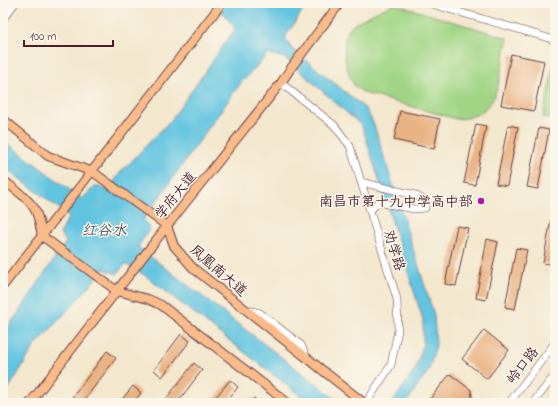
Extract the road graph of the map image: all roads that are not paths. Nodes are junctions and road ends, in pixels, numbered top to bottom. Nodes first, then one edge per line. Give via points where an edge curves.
1 (15, 3) edge
2 (222, 3) edge
3 (340, 3) edge
4 (428, 3) edge
5 (3, 19) edge
6 (555, 40) edge
7 (281, 83) junction
8 (3, 119) edge
9 (93, 172) junction
10 (3, 180) edge
11 (363, 183) junction
12 (370, 211) junction
13 (167, 226) junction
14 (42, 236) junction
15 (3, 286) edge
16 (117, 291) junction
17 (555, 343) edge
18 (555, 376) edge
19 (30, 403) edge
20 (288, 403) edge
21 (365, 403) edge
22 (509, 403) edge
23 (533, 403) edge

1 - 5 street
2 - 9 main road
3 - 7 main road, 学府大道
4 - 6 street
7 - 11 street, 劝学路 via 334,125 350,146
7 - 13 main road, 学府大道
8 - 9 main road via 48,156
9 - 13 main road
9 - 14 main road
10 - 14 main road via 33,208
11 - 12 street, 劝学路
11 - 12 street via 409,193 426,201 425,208 414,209 378,202
12 - 21 street, 劝学路 via 397,299 398,330 391,365
13 - 16 main road, 学府大道
13 - 21 main road, 凤凰南大道 via 174,246 193,268
14 - 15 main road
14 - 16 main road
16 - 19 main road, 学府大道
16 - 20 main road via 162,305
17 - 22 street, 岭口路
18 - 23 street

